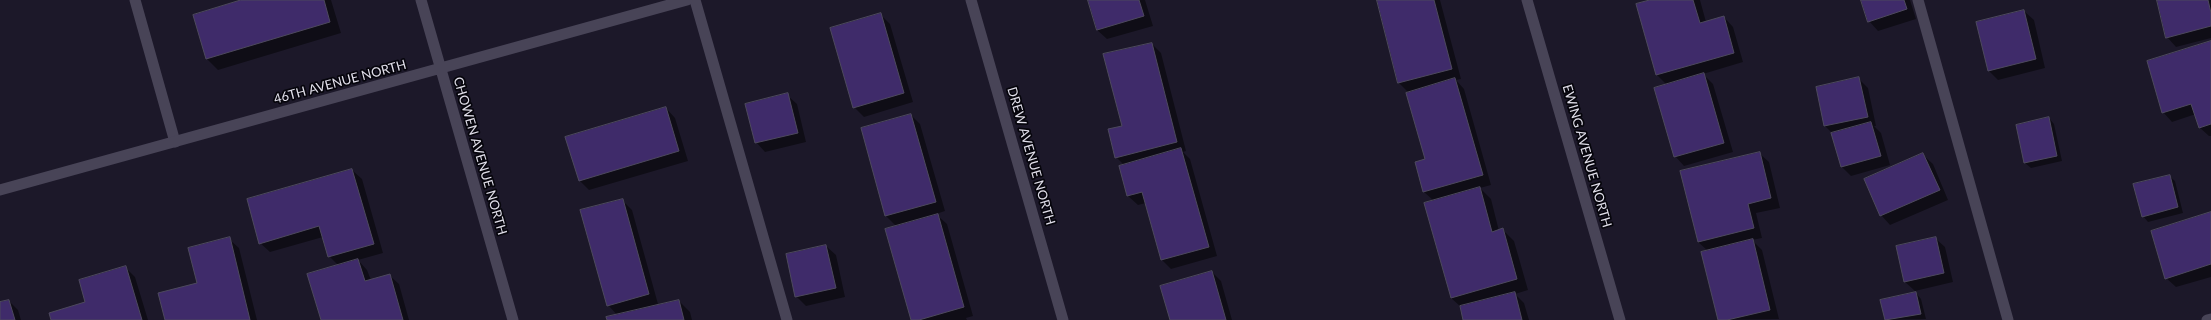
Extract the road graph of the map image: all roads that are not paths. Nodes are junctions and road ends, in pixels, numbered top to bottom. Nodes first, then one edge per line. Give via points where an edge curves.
1 (135, 0) edge
2 (420, 0) edge
3 (687, 0) edge
4 (695, 0) edge
5 (971, 0) edge
6 (1527, 0) edge
7 (1918, 0) edge
8 (440, 68) junction
9 (175, 142) junction
10 (0, 190) edge
11 (2211, 319) edge
12 (513, 320) edge
13 (787, 320) edge
14 (1063, 320) edge
15 (1620, 320) edge
16 (2008, 320) edge
17 (2207, 320) edge

1 - 9 street
2 - 8 street, CHOWEN AVENUE NORTH
3 - 8 street, 46TH AVENUE NORTH
4 - 13 street
5 - 14 street, DREW AVENUE NORTH
6 - 15 street, EWING AVENUE NORTH
7 - 16 street
8 - 9 street, 46TH AVENUE NORTH
8 - 12 street, CHOWEN AVENUE NORTH
9 - 10 street, 46TH AVENUE NORTH
11 - 17 street

